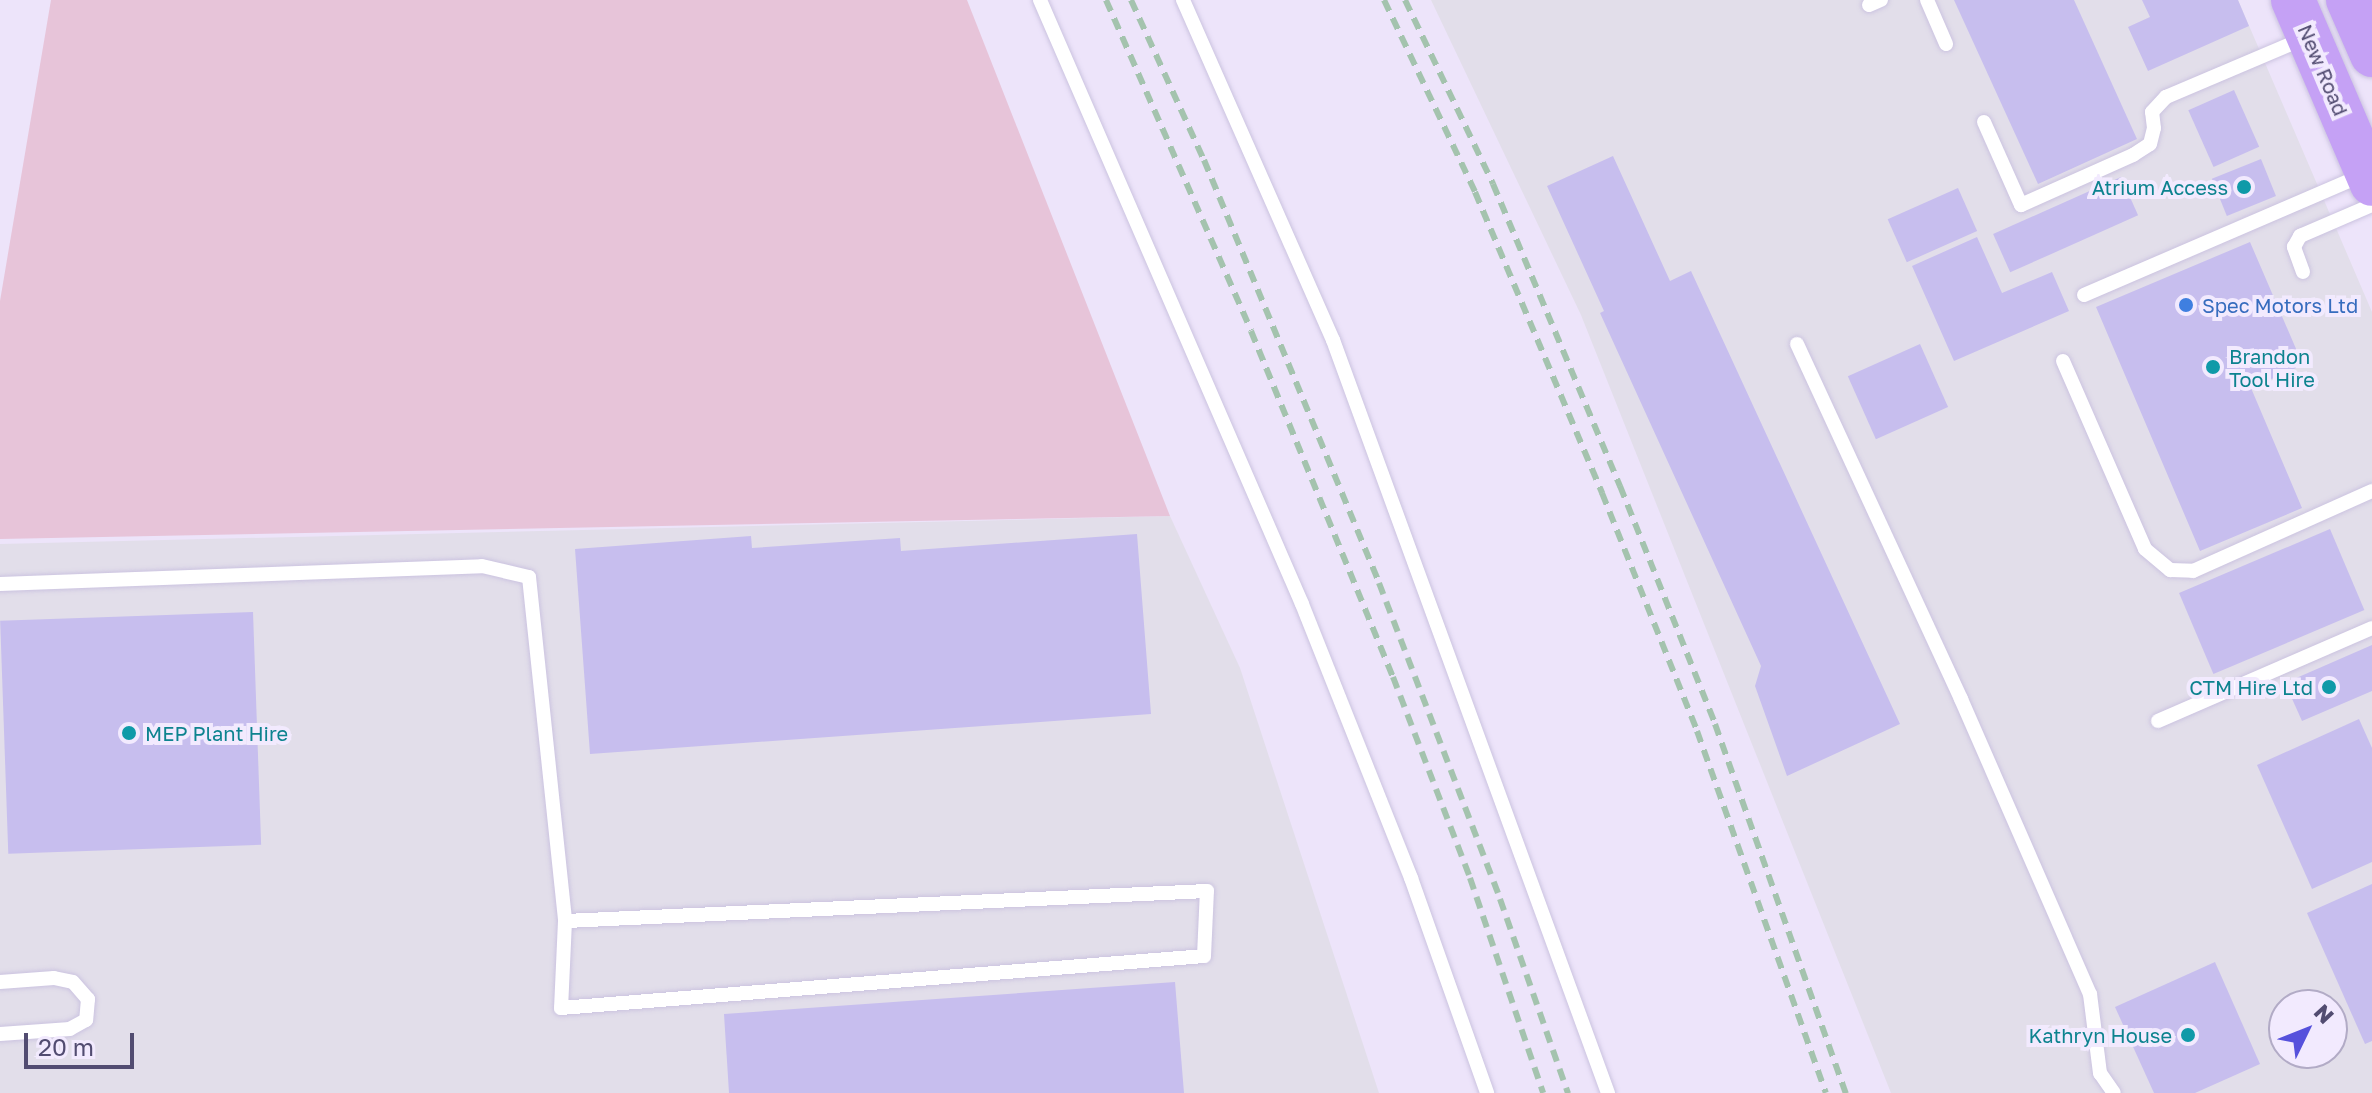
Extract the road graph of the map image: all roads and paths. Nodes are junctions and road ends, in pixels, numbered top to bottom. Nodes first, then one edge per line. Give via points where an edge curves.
1 (1040, 0) edge
2 (1183, 0) edge
3 (1927, 0) edge
4 (2301, 18) edge
5 (1946, 44) dead end
6 (1984, 122) dead end
7 (2370, 187) edge
8 (2303, 272) dead end
9 (2084, 295) dead end
10 (1797, 344) dead end
11 (2063, 361) dead end
12 (2372, 491) edge
13 (0, 584) edge
14 (2372, 628) edge
15 (2158, 721) dead end
16 (565, 921) junction
17 (0, 982) edge
18 (0, 1034) edge
19 (1487, 1093) edge
20 (1608, 1093) edge
21 (2114, 1093) edge

1 - 19 lane via 1302,604 1411,878
2 - 20 lane via 1333,340
3 - 5 lane
4 - 6 lane via 2166,97 2152,112 2150,144 2021,205
4 - 7 main road, New Road
7 - 8 lane via 2300,236 2294,247
7 - 9 lane
10 - 21 lane via 2090,994 2100,1073
11 - 12 lane via 2145,549 2170,570 2193,571
13 - 16 lane via 482,566 529,577
14 - 15 lane
16 - 16 lane via 674,916 1207,891 1204,956 561,1008
17 - 18 lane via 54,978 73,982 88,999 86,1020 70,1029

